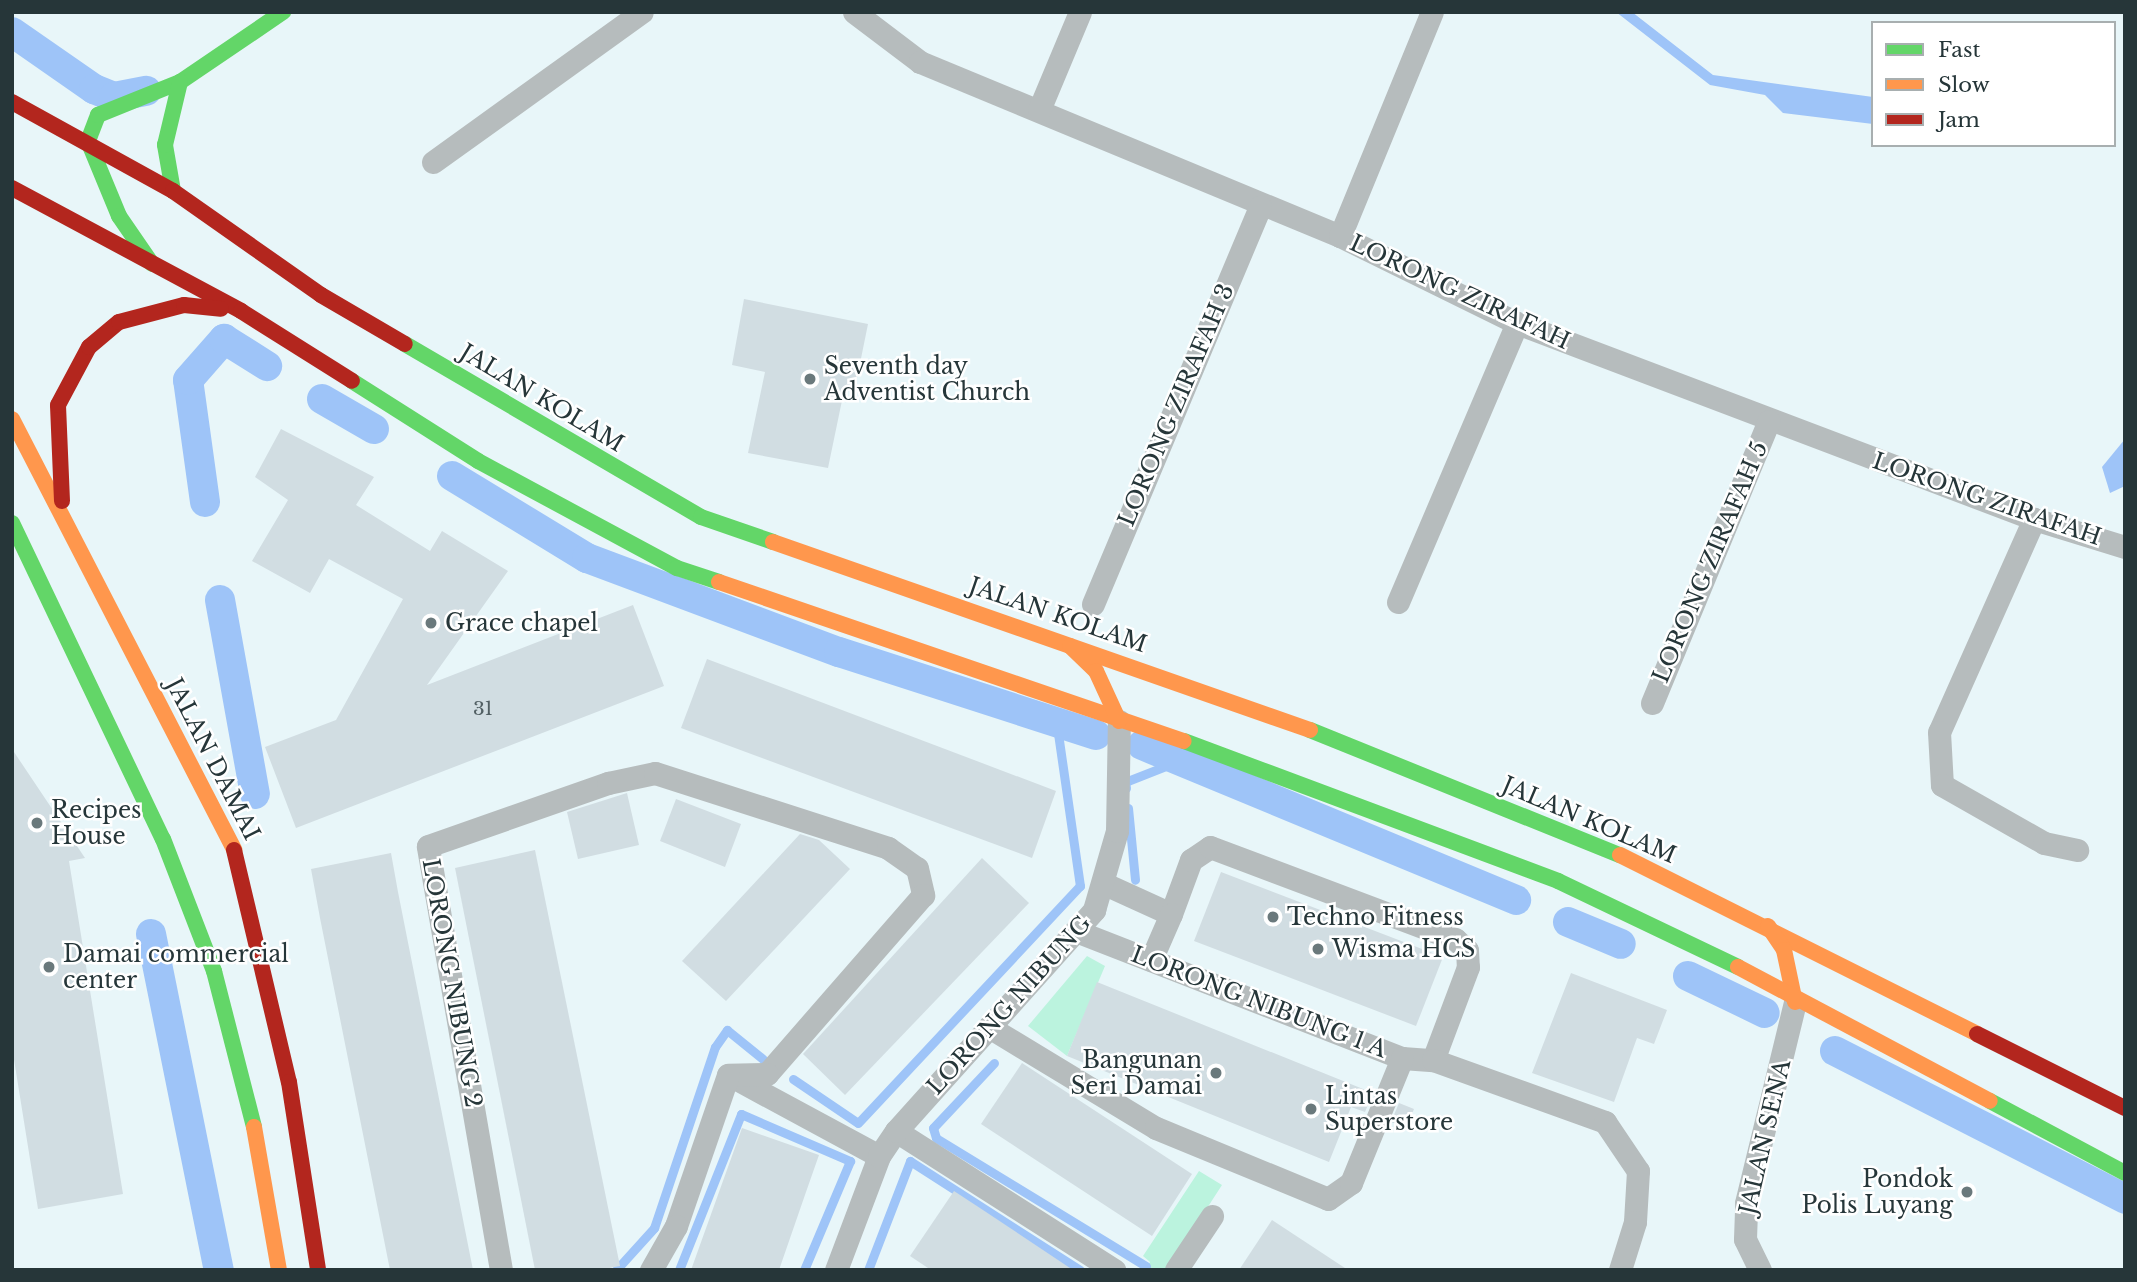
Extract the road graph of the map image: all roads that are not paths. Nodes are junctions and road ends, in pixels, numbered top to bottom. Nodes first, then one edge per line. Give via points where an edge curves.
1 (283, 12) edge
2 (642, 12) edge
3 (853, 12) edge
4 (1080, 12) edge
5 (1432, 12) edge
6 (180, 82) junction
7 (12, 102) edge
8 (1039, 110) junction
9 (88, 141) junction
10 (433, 162) dead end
11 (12, 188) edge
12 (173, 191) junction
13 (1260, 207) junction
14 (1339, 236) junction
15 (157, 271) junction
16 (241, 311) junction
17 (1517, 323) junction
18 (12, 419) edge
19 (1769, 421) junction
20 (2034, 519) junction
21 (12, 523) edge
22 (64, 525) junction
23 (2125, 547) edge
24 (1398, 602) dead end
25 (1093, 604) dead end
26 (1063, 640) junction
27 (1652, 703) dead end
28 (1119, 721) junction
29 (2077, 850) dead end
30 (1107, 885) junction
31 (1171, 914) junction
32 (1768, 926) junction
33 (1076, 931) junction
34 (1150, 960) junction
35 (1795, 1002) junction
36 (989, 1027) junction
37 (1402, 1058) junction
38 (1433, 1060) junction
39 (733, 1076) junction
40 (2125, 1108) edge
41 (896, 1131) junction
42 (879, 1156) junction
43 (2125, 1172) edge
44 (1212, 1216) dead end
45 (279, 1270) edge
46 (318, 1270) edge
47 (501, 1270) edge
48 (651, 1270) edge
49 (835, 1270) edge
50 (1114, 1270) edge
51 (1177, 1270) edge
52 (1620, 1270) edge
53 (1760, 1270) edge

1 - 6 main road
2 - 10 street
3 - 8 street, LORONG ZIRAFAH via 920,62
4 - 8 street
5 - 14 street
6 - 9 main road via 97,115
6 - 12 main road via 165,145
7 - 9 main road, JALAN KOLAM
8 - 13 street, LORONG ZIRAFAH
9 - 12 main road, JALAN KOLAM
9 - 15 main road via 119,216
11 - 15 main road
12 - 26 main road, JALAN KOLAM via 321,295 701,517
13 - 14 street, LORONG ZIRAFAH
13 - 25 street, LORONG ZIRAFAH 3
14 - 17 street, LORONG ZIRAFAH
15 - 16 main road
16 - 22 main road via 184,305 119,321 89,346 58,405
16 - 28 main road via 478,461 677,568
17 - 19 street, LORONG ZIRAFAH
17 - 24 street
18 - 22 main road, JALAN DAMAI
19 - 20 street, LORONG ZIRAFAH
19 - 27 street, LORONG ZIRAFAH 5
20 - 23 street, LORONG ZIRAFAH
20 - 29 street via 1939,732 1942,785 2044,844
21 - 45 main road via 163,839 214,971 247,1094
22 - 46 main road, JALAN DAMAI via 212,796 246,878 278,1024
26 - 28 main road via 1096,671
26 - 32 main road, JALAN KOLAM via 1331,737 1612,851
28 - 30 street, LORONG NIBUNG via 1117,831
28 - 35 main road via 1558,881 1696,944
30 - 31 street
30 - 33 street, LORONG NIBUNG
31 - 34 street
31 - 38 street via 1191,860 1210,847 1455,939 1467,950 1468,967
32 - 35 main road via 1784,950
32 - 40 main road, JALAN KOLAM
33 - 34 street, LORONG NIBUNG 1 A
33 - 36 street, LORONG NIBUNG
34 - 37 street, LORONG NIBUNG 1 A
35 - 43 main road
35 - 53 street, JALAN SENA via 1746,1203 1745,1239
36 - 37 street, LORONG NIBUNG 1 A via 1156,1128 1328,1199 1351,1183
36 - 41 street, LORONG NIBUNG
37 - 38 street
38 - 52 street via 1605,1122 1626,1144 1638,1171 1640,1196
39 - 42 street
39 - 47 street, LORONG NIBUNG 2 via 767,1074 923,895 917,868 888,848 655,774 608,783 428,846
39 - 48 street via 672,1236
41 - 42 street, LORONG NIBUNG
41 - 50 street
42 - 49 street, LORONG NIBUNG
44 - 51 street

